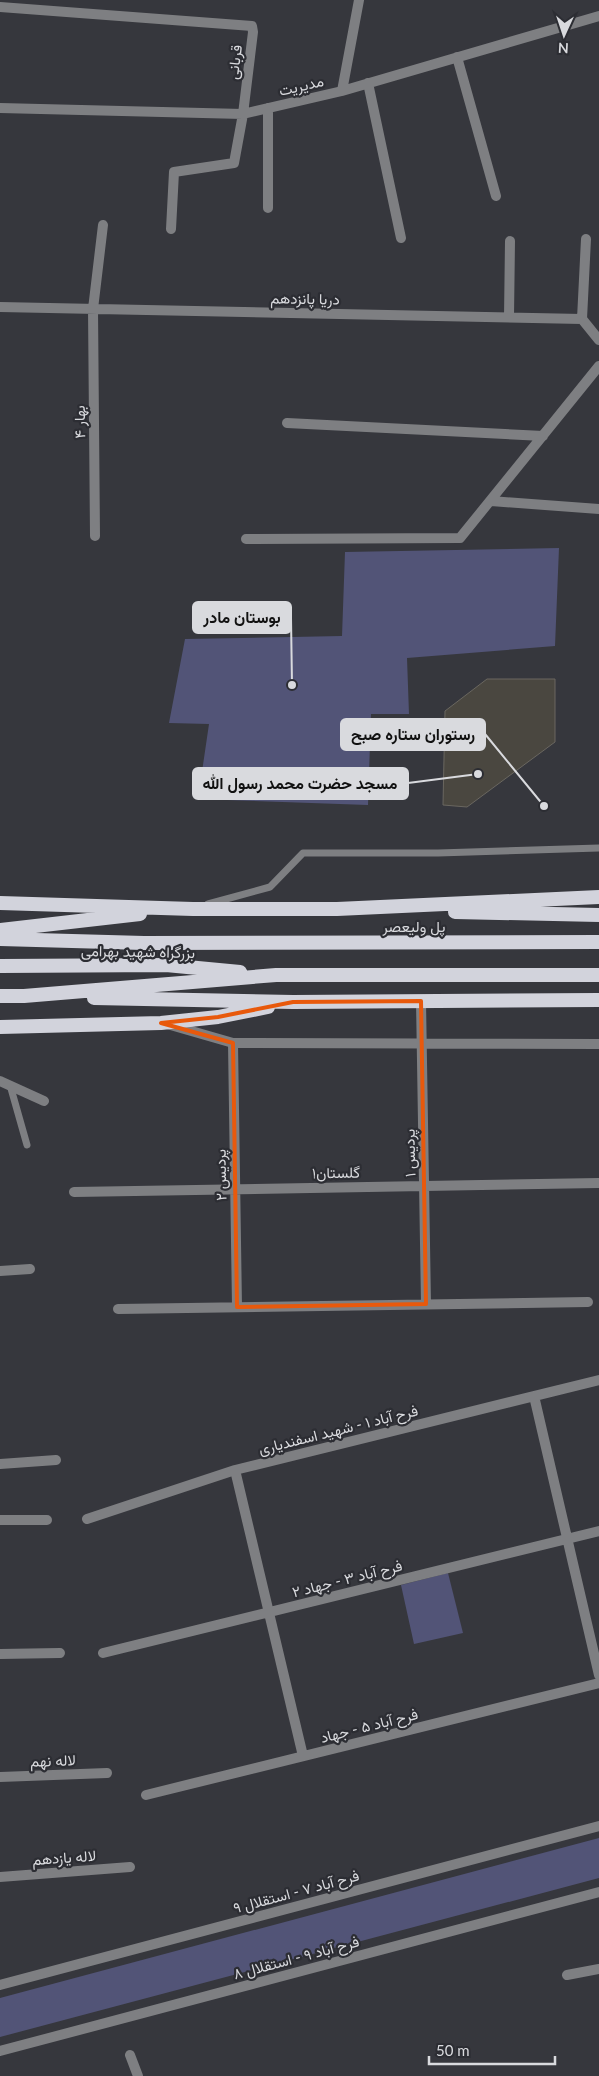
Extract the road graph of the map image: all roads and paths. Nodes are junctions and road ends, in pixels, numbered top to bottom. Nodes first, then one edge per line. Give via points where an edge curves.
1 (359, 0) edge
2 (0, 7) edge
3 (599, 16) edge
4 (457, 57) junction
5 (368, 83) junction
6 (342, 91) junction
7 (0, 108) edge
8 (268, 108) junction
9 (243, 114) junction
10 (496, 196) dead end
11 (268, 208) dead end
12 (103, 225) dead end
13 (171, 229) dead end
14 (401, 238) dead end
15 (586, 239) dead end
16 (510, 241) dead end
17 (0, 307) edge
18 (93, 309) junction
19 (509, 317) junction
20 (582, 319) junction
21 (597, 334) edge
22 (599, 366) edge
23 (287, 423) dead end
24 (543, 436) junction
25 (491, 501) junction
26 (599, 508) edge
27 (95, 536) dead end
28 (246, 539) dead end
29 (599, 848) edge
30 (599, 897) edge
31 (0, 903) edge
32 (193, 909) junction
33 (337, 909) junction
34 (599, 915) edge
35 (0, 930) edge
36 (0, 939) edge
37 (599, 942) edge
38 (228, 943) joint
39 (0, 966) edge
40 (276, 975) junction
41 (599, 975) edge
42 (0, 996) edge
43 (24, 996) junction
44 (599, 1000) edge
45 (421, 1001) junction
46 (293, 1002) junction
47 (161, 1023) junction
48 (0, 1027) edge
49 (233, 1043) junction
50 (422, 1044) junction
51 (599, 1044) edge
52 (0, 1081) edge
53 (10, 1085) junction
54 (44, 1101) dead end
55 (27, 1145) dead end
56 (599, 1183) edge
57 (424, 1186) junction
58 (235, 1189) junction
59 (74, 1192) dead end
60 (30, 1269) dead end
61 (0, 1271) edge
62 (588, 1302) dead end
63 (426, 1304) junction
64 (237, 1307) junction
65 (118, 1309) dead end
66 (599, 1380) edge
67 (534, 1396) junction
68 (56, 1460) dead end
69 (0, 1464) edge
70 (235, 1470) junction
71 (87, 1519) dead end
72 (0, 1520) edge
73 (47, 1520) dead end
74 (599, 1531) edge
75 (567, 1539) junction
76 (269, 1613) junction
77 (60, 1653) dead end
78 (103, 1653) dead end
79 (0, 1654) edge
80 (599, 1674) edge
81 (599, 1683) edge
82 (303, 1756) junction
83 (107, 1773) dead end
84 (0, 1777) edge
85 (146, 1795) dead end
86 (599, 1826) edge
87 (130, 1868) dead end
88 (0, 1877) edge
89 (599, 1892) edge
90 (599, 1969) edge
91 (567, 1975) dead end
92 (0, 1985) edge
93 (0, 2051) edge
94 (130, 2055) dead end
95 (138, 2076) edge

1 - 6 street
2 - 9 street, قربانی via 252,26
3 - 4 street, مدیریت
4 - 5 street, مدیریت
4 - 10 street
5 - 6 street, مدیریت
5 - 14 street
6 - 8 street, مدیریت
7 - 9 street, مدیریت
8 - 9 street, مدیریت
8 - 11 street
9 - 13 street via 234,163 174,172
12 - 18 street, بهار ۴
15 - 20 street
16 - 19 street
17 - 18 street, دریا پانزدهم
18 - 19 street, دریا پانزدهم
18 - 27 street, بهار ۴
19 - 20 street, دریا پانزدهم
20 - 21 street
22 - 24 street
23 - 24 street
24 - 25 street
25 - 26 street
25 - 28 street via 460,538
29 - 32 lane via 438,854 303,853 270,886
30 - 33 highway
31 - 32 highway
32 - 33 highway
32 - 35 highway
33 - 34 highway
36 - 38 highway, بزرگراه شهید بهرامی
37 - 38 highway, پل ولیعصر
39 - 40 highway, بزرگراه شهید بهرامی via 166,965
40 - 41 highway
40 - 43 highway
42 - 43 highway
43 - 46 highway
44 - 45 highway
45 - 46 highway
45 - 50 street, پردیس ۱
46 - 47 highway via 218,1017
47 - 48 highway
47 - 49 street
49 - 50 street
49 - 58 street, پردیس ۲
50 - 51 street
50 - 57 street, پردیس ۱
52 - 53 street
53 - 54 street
53 - 55 lane
56 - 57 street, گلستان۱
57 - 58 street, گلستان۱
57 - 63 street, پردیس ۱
58 - 59 street, گلستان۱
58 - 64 street, پردیس ۲
60 - 61 street
62 - 63 street
63 - 64 street
64 - 65 street
66 - 67 street, فرح آباد ۱ - شهید اسفندیاری
67 - 70 street, فرح آباد ۱ - شهید اسفندیاری
67 - 75 street
68 - 69 street
70 - 71 street, فرح آباد ۱ - شهید اسفندیاری
70 - 76 street
72 - 73 street
74 - 75 street, فرح آباد ۳ - جهاد ۲
75 - 76 street, فرح آباد ۳ - جهاد ۲
75 - 80 street
76 - 78 street, فرح آباد ۳ - جهاد ۲
76 - 82 street
77 - 79 street
81 - 82 street, فرح آباد ۵ - جهاد
82 - 85 street, فرح آباد ۵ - جهاد
83 - 84 street, لاله نهم
86 - 92 street, فرح آباد ۷ - استقلال ۹
87 - 88 street, لاله یازدهم
89 - 93 street, فرح آباد ۹ - استقلال ۸
90 - 91 street
94 - 95 street

